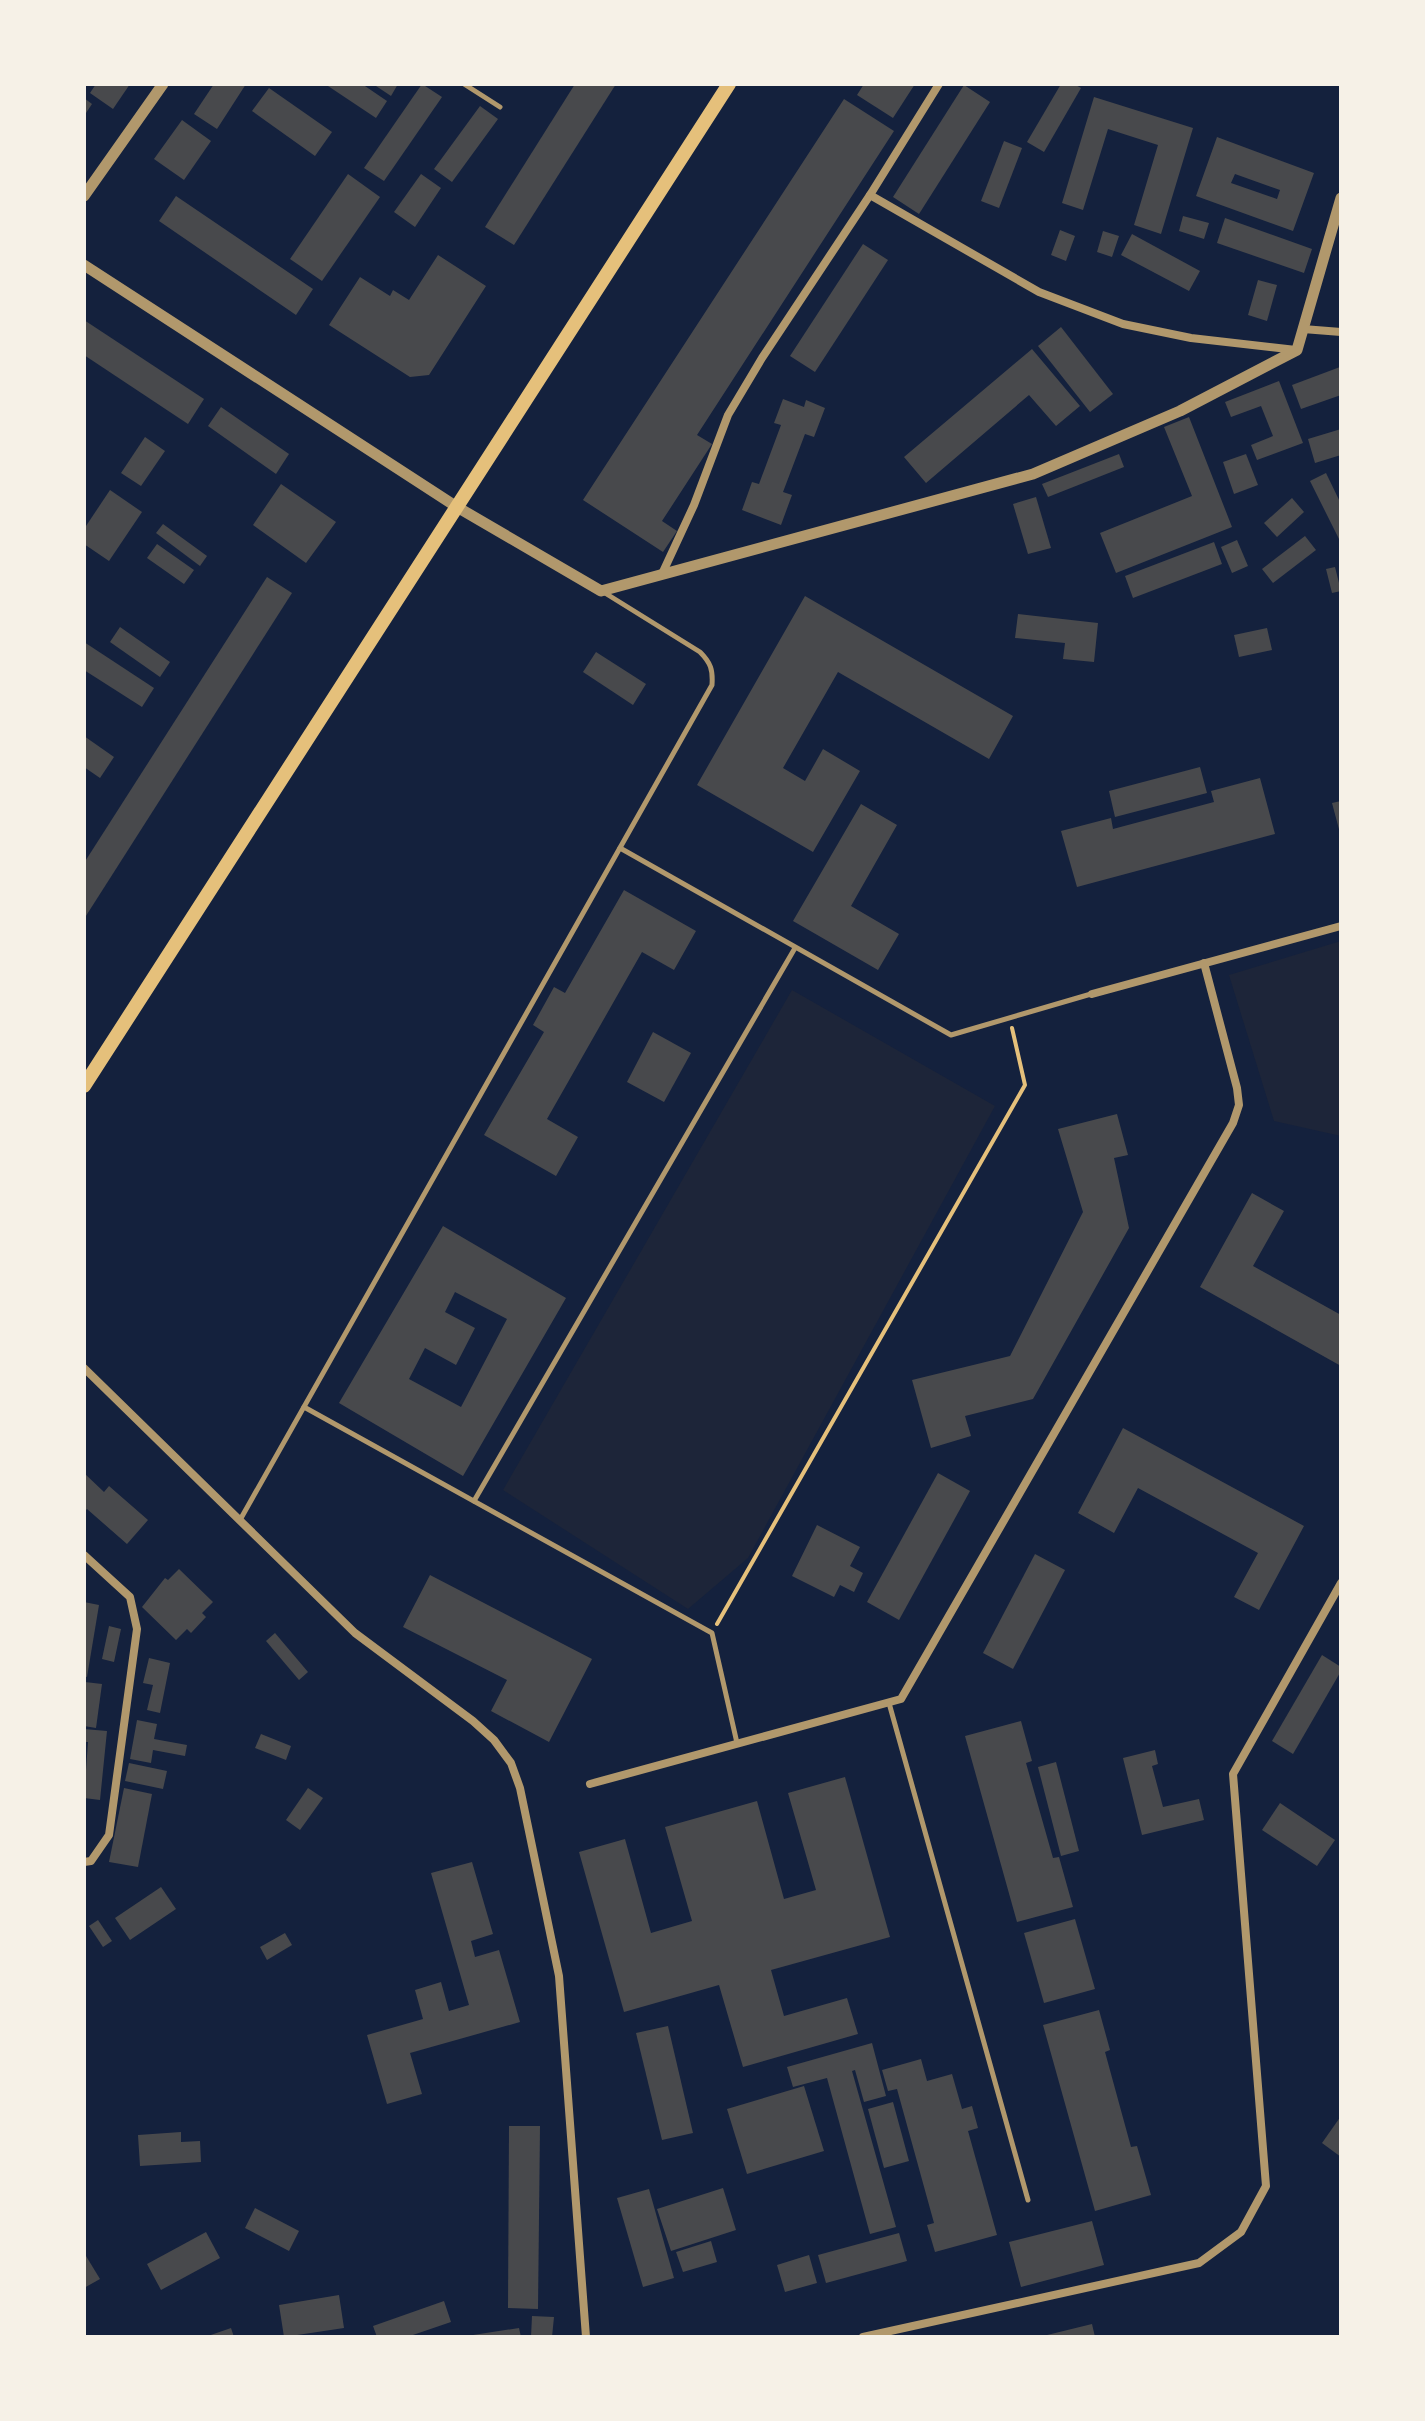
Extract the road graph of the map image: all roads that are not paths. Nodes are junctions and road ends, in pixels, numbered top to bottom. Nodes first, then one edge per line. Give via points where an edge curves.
1 (163, 84) edge
2 (464, 84) edge
3 (729, 84) edge
4 (939, 84) edge
5 (500, 107) dead end
6 (870, 195) junction
7 (84, 196) edge
8 (1341, 198) edge
9 (84, 265) edge
10 (1303, 329) junction
11 (1341, 332) edge
12 (1297, 350) junction
13 (457, 507) junction
14 (662, 574) junction
15 (601, 591) junction
16 (620, 848) junction
17 (1341, 926) edge
18 (795, 948) junction
19 (1204, 963) junction
20 (1092, 994) joint
21 (84, 1086) edge
22 (84, 1368) edge
23 (304, 1407) junction
24 (474, 1501) junction
25 (240, 1520) junction
26 (84, 1555) edge
27 (1341, 1583) edge
28 (889, 1702) junction
29 (738, 1744) junction
30 (590, 1784) dead end
31 (84, 1862) edge
32 (1028, 2200) dead end
33 (586, 2337) edge
34 (863, 2337) edge

1 - 7 street
2 - 5 lane
3 - 13 main road
4 - 6 street
6 - 12 street via 1039,292 1123,324
6 - 14 street via 728,415
8 - 10 street
9 - 13 street
10 - 11 street
10 - 12 street
12 - 14 street via 1180,411 1033,474
13 - 15 street
13 - 21 main road
14 - 15 street
15 - 16 lane via 700,652 713,671 712,685
16 - 18 lane
16 - 23 lane
17 - 19 street
18 - 20 lane via 951,1035
18 - 24 lane
19 - 20 street
19 - 28 street via 1237,1088 1233,1123 901,1699
22 - 25 street
23 - 24 lane
23 - 25 lane
24 - 29 lane via 712,1633
25 - 33 street via 355,1633 473,1721 511,1763 559,1976
26 - 31 street via 130,1597 137,1629 109,1835 91,1861
27 - 34 street via 1233,1774 1266,2186 1241,2232 1199,2263
28 - 29 street
28 - 32 lane
29 - 30 street

